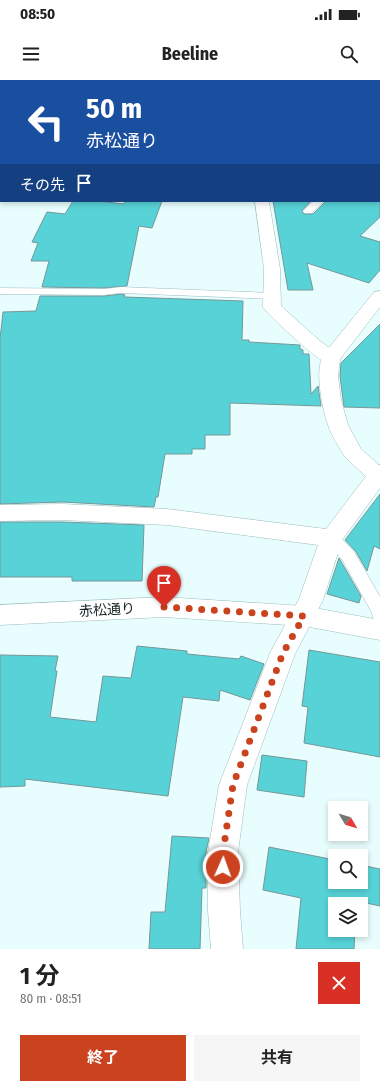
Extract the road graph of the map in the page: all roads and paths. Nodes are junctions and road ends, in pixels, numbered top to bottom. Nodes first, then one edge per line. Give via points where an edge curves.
1 (262, 202) edge
2 (318, 202) edge
3 (308, 212) dead end
4 (0, 291) edge
5 (274, 296) junction
6 (380, 296) edge
7 (331, 358) junction
8 (379, 475) edge
9 (0, 513) edge
10 (332, 538) junction
11 (0, 615) edge
12 (380, 615) edge
13 (304, 616) junction
14 (380, 630) edge
15 (227, 949) edge

1 - 5 main road
2 - 3 lane
4 - 5 lane via 121,290
5 - 7 main road via 272,307
6 - 7 main road
7 - 8 main road via 331,400 338,425 353,453
8 - 10 main road
9 - 10 main road via 62,512 167,517
10 - 12 lane via 349,557
10 - 13 main road
11 - 13 main road, 赤松通り via 164,607
13 - 14 main road, 赤松通り
13 - 15 main road via 283,653 233,785 223,852

